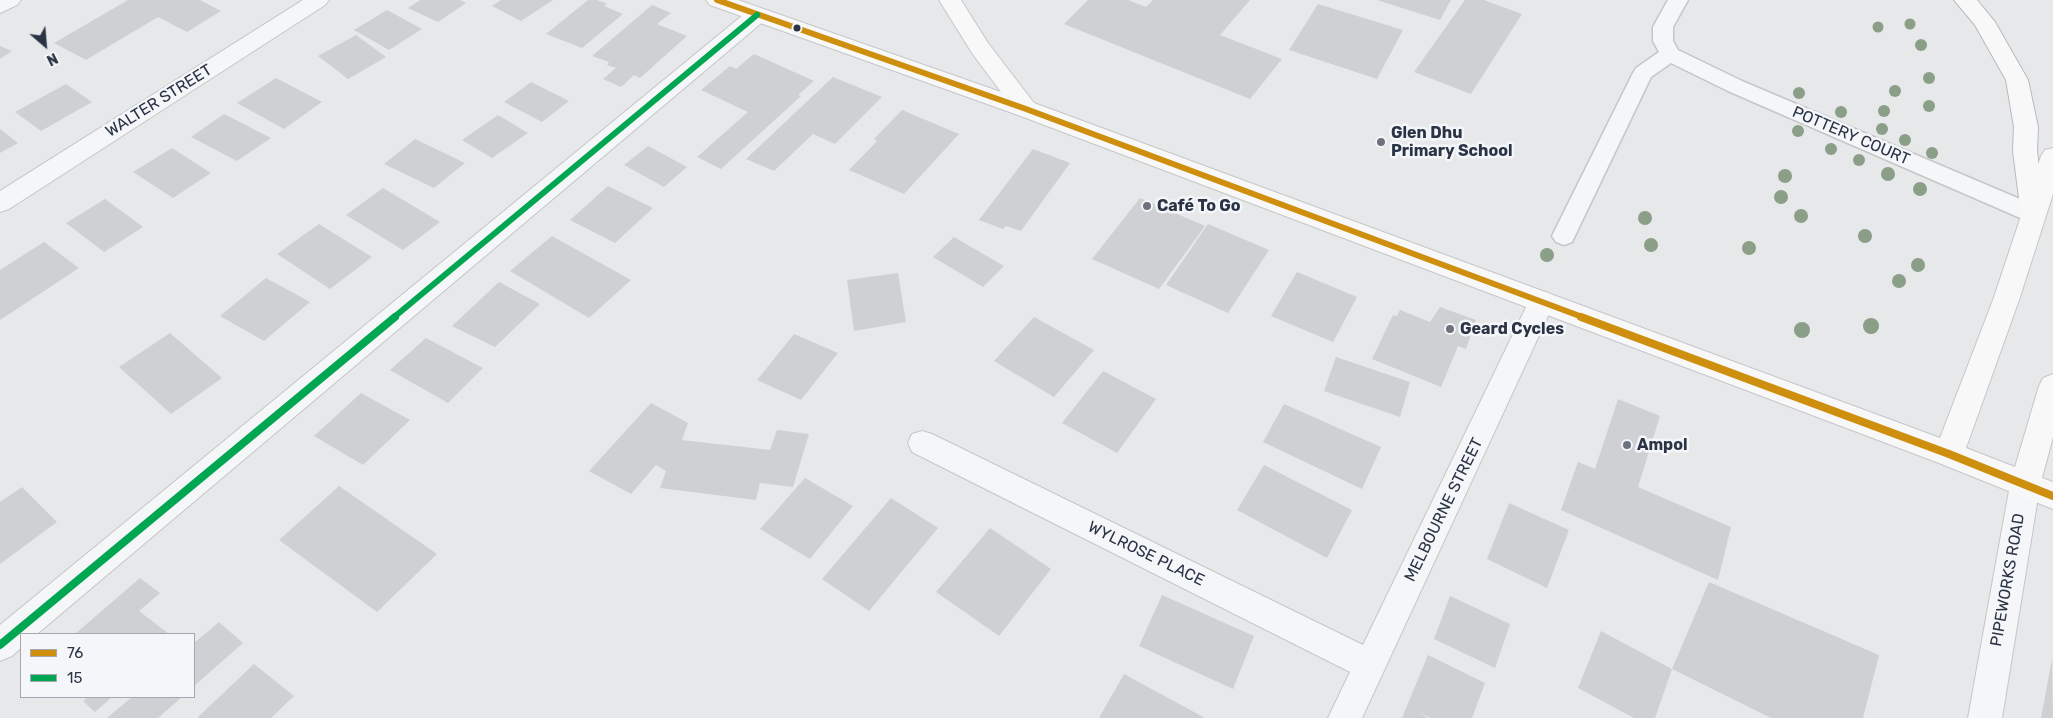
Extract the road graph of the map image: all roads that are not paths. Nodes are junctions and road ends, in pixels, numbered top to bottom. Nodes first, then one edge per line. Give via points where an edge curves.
1 (10, 0) edge
2 (318, 0) edge
3 (717, 0) edge
4 (950, 0) edge
5 (1678, 0) edge
6 (1965, 0) edge
7 (0, 6) edge
8 (757, 15) junction
9 (1670, 54) junction
10 (1026, 109) junction
11 (2053, 156) edge
12 (0, 202) edge
13 (2043, 218) edge
14 (1564, 236) dead end
15 (1542, 301) junction
16 (2053, 386) edge
17 (922, 443) dead end
18 (1949, 454) junction
19 (2039, 490) edge
20 (0, 645) edge
21 (1370, 665) junction
22 (1345, 718) edge
23 (1985, 718) edge

1 - 7 street
2 - 12 street, WALTER STREET
3 - 8 main road
4 - 10 main road via 980,48
5 - 9 lane via 1663,27 1663,40
6 - 13 main road via 1984,22 2017,80 2026,127 2025,151
8 - 10 main road
8 - 20 street
9 - 13 lane, POTTERY COURT via 1735,86
9 - 14 lane via 1643,74
10 - 15 main road
11 - 13 main road
13 - 18 main road via 2006,300
15 - 18 main road
15 - 21 street, MELBOURNE STREET
16 - 19 main road, PIPEWORKS ROAD
17 - 21 street, WYLROSE PLACE
18 - 19 main road
19 - 23 street, PIPEWORKS ROAD
21 - 22 street, MELBOURNE STREET

